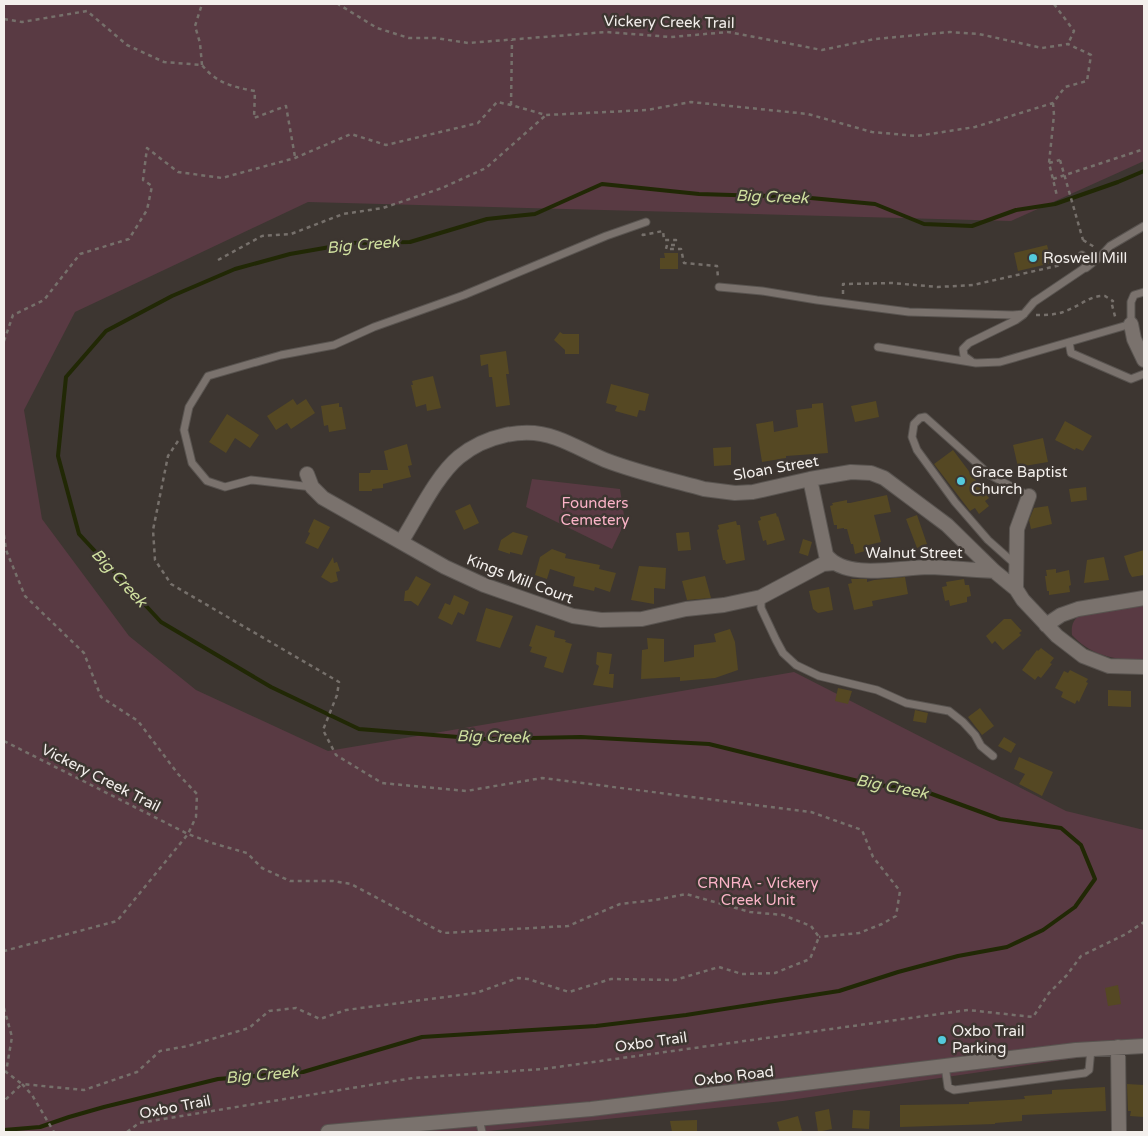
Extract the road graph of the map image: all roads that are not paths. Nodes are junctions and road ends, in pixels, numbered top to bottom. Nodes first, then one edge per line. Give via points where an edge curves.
1 (643, 223) road end
2 (1144, 226) edge
3 (1082, 256) road end
4 (1083, 269) junction
5 (719, 287) road end
6 (1144, 292) edge
7 (1024, 314) junction
8 (1125, 326) junction
9 (1069, 342) junction
10 (878, 347) dead end
11 (1144, 360) edge
12 (976, 363) junction
13 (1144, 374) edge
14 (810, 479) junction
15 (310, 480) joint
16 (1029, 496) joint
17 (401, 542) junction
18 (834, 563) junction
19 (1017, 566) junction
20 (994, 571) junction
21 (1016, 589) junction
22 (761, 597) junction
23 (1144, 598) edge
24 (1046, 625) junction
25 (1144, 667) edge
26 (993, 756) dead end
27 (1144, 1046) edge
28 (1118, 1048) junction
29 (1091, 1049) junction
30 (945, 1066) junction
31 (480, 1126) edge
32 (328, 1132) edge
33 (1119, 1132) edge

1 - 15 lane via 334,345 281,355 208,376 189,407 184,430 192,463 207,481 224,487 251,480
2 - 4 lane via 1110,246
3 - 4 lane via 1088,261
4 - 7 lane via 1034,302
5 - 7 lane via 909,312
6 - 8 lane via 1134,296
7 - 12 lane via 963,349 967,360
8 - 9 lane
8 - 11 street
9 - 12 lane via 1000,362
9 - 13 lane via 1071,353 1079,357 1131,378
10 - 12 lane
14 - 17 street, Sloan Street via 753,492 719,492 606,460 554,438 528,433 502,436 476,445 443,473
14 - 18 street via 826,554
14 - 20 street, Sloan Street via 861,472 884,478 947,525
15 - 17 street, Kings Mill Court via 323,498
16 - 19 street via 1017,529
16 - 19 lane via 990,475 925,417 914,424 912,437 917,450 955,502 988,540
17 - 22 street, Kings Mill Court via 484,585 573,616 601,620 642,619
18 - 20 street, Walnut Street via 873,571 928,567
18 - 22 street, Kings Mill Court via 824,564
19 - 21 street
20 - 21 street, Sloan Street
21 - 24 street, Sloan Street
22 - 26 lane via 761,608 776,640 783,653 796,665 819,676 877,690 906,703 949,711
23 - 24 street via 1078,609
24 - 25 street, Sloan Street via 1069,646 1096,662 1109,666
27 - 28 street, Oxbo Road
28 - 29 street, Oxbo Road
28 - 33 street
29 - 30 street, Oxbo Road
29 - 30 lane via 1089,1070 1084,1073 954,1090 948,1087
30 - 31 street, Oxbo Road via 591,1109
31 - 32 street, Oxbo Road

